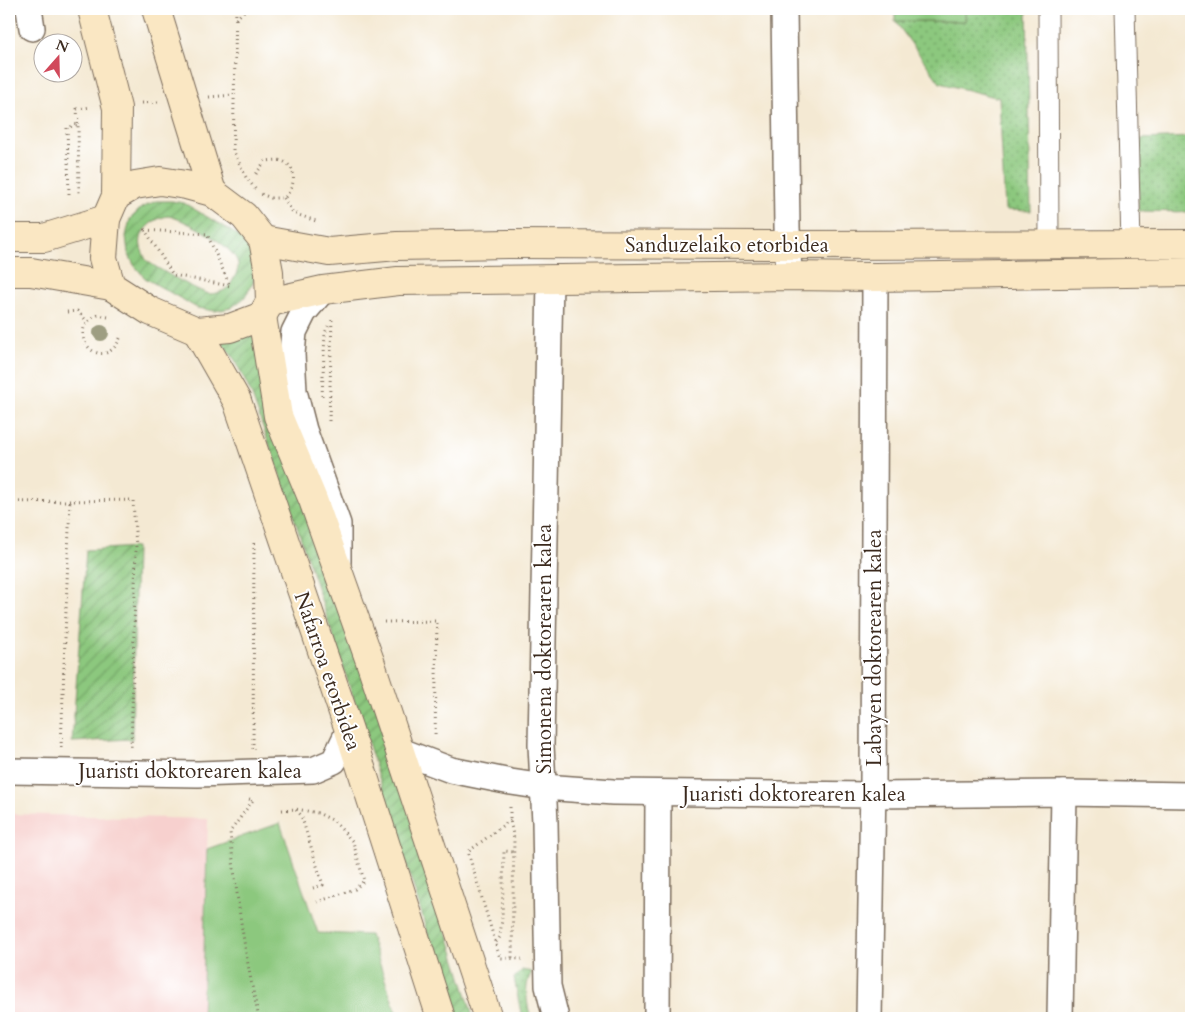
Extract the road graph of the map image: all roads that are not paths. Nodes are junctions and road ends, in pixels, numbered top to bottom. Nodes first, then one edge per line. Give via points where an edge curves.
1 (92, 9) edge
2 (156, 9) edge
3 (784, 9) edge
4 (1048, 9) edge
5 (1125, 9) edge
6 (212, 192) junction
7 (111, 207) junction
8 (9, 238) edge
9 (263, 240) junction
10 (1131, 244) junction
11 (1191, 244) edge
12 (787, 245) junction
13 (1048, 245) junction
14 (9, 272) edge
15 (1191, 272) edge
16 (789, 276) junction
17 (875, 277) junction
18 (550, 280) junction
19 (111, 286) junction
20 (328, 302) junction
21 (266, 309) junction
22 (196, 332) junction
23 (339, 572) junction
24 (349, 730) junction
25 (401, 751) junction
26 (9, 771) edge
27 (544, 787) junction
28 (1064, 793) junction
29 (658, 794) junction
30 (872, 795) junction
31 (1191, 795) edge
32 (441, 1018) edge
33 (488, 1018) edge
34 (556, 1018) edge
35 (657, 1018) edge
36 (869, 1018) edge
37 (1060, 1018) edge

1 - 7 main road via 117,108
2 - 6 main road
3 - 12 street
4 - 13 street
5 - 10 street
6 - 7 main road via 160,181 135,185
6 - 9 main road via 244,216
7 - 8 main road via 44,238
7 - 19 main road via 103,258
9 - 12 main road, Sanduzelaiko etorbidea via 329,252 397,246 508,244
9 - 21 main road, Nafarroa etorbidea via 269,272
10 - 11 main road, Sanduzelaiko etorbidea
10 - 13 main road, Sanduzelaiko etorbidea
12 - 13 main road, Sanduzelaiko etorbidea
12 - 16 street
14 - 19 main road via 31,272
15 - 17 main road, Sanduzelaiko etorbidea
16 - 17 main road, Sanduzelaiko etorbidea
16 - 18 main road, Sanduzelaiko etorbidea
17 - 30 street, Labayen doktorearen kalea
18 - 20 main road, Sanduzelaiko etorbidea via 398,281
18 - 27 street, Simonena doktorearen kalea via 541,745
19 - 22 main road via 150,312
20 - 21 main road, Sanduzelaiko etorbidea
20 - 23 street, Nafarroa etorbidea via 304,312 294,332 292,354 294,391 304,430 338,524
21 - 22 main road, Sanduzelaiko etorbidea via 230,328
21 - 23 main road, Nafarroa etorbidea via 278,416
22 - 24 main road, Nafarroa etorbidea via 237,400
23 - 25 main road, Nafarroa etorbidea
24 - 26 street, Juaristi doktorearen kalea via 334,761 313,770 198,774
24 - 32 main road, Nafarroa etorbidea
25 - 27 street, Juaristi doktorearen kalea via 451,770
25 - 33 main road, Nafarroa etorbidea
27 - 29 street, Juaristi doktorearen kalea
27 - 34 street, Simonena doktorearen kalea via 548,986
28 - 30 street, Juaristi doktorearen kalea
28 - 31 street, Juaristi doktorearen kalea
28 - 37 street
29 - 30 street, Juaristi doktorearen kalea
29 - 35 street
30 - 36 street, Labayen doktorearen kalea

